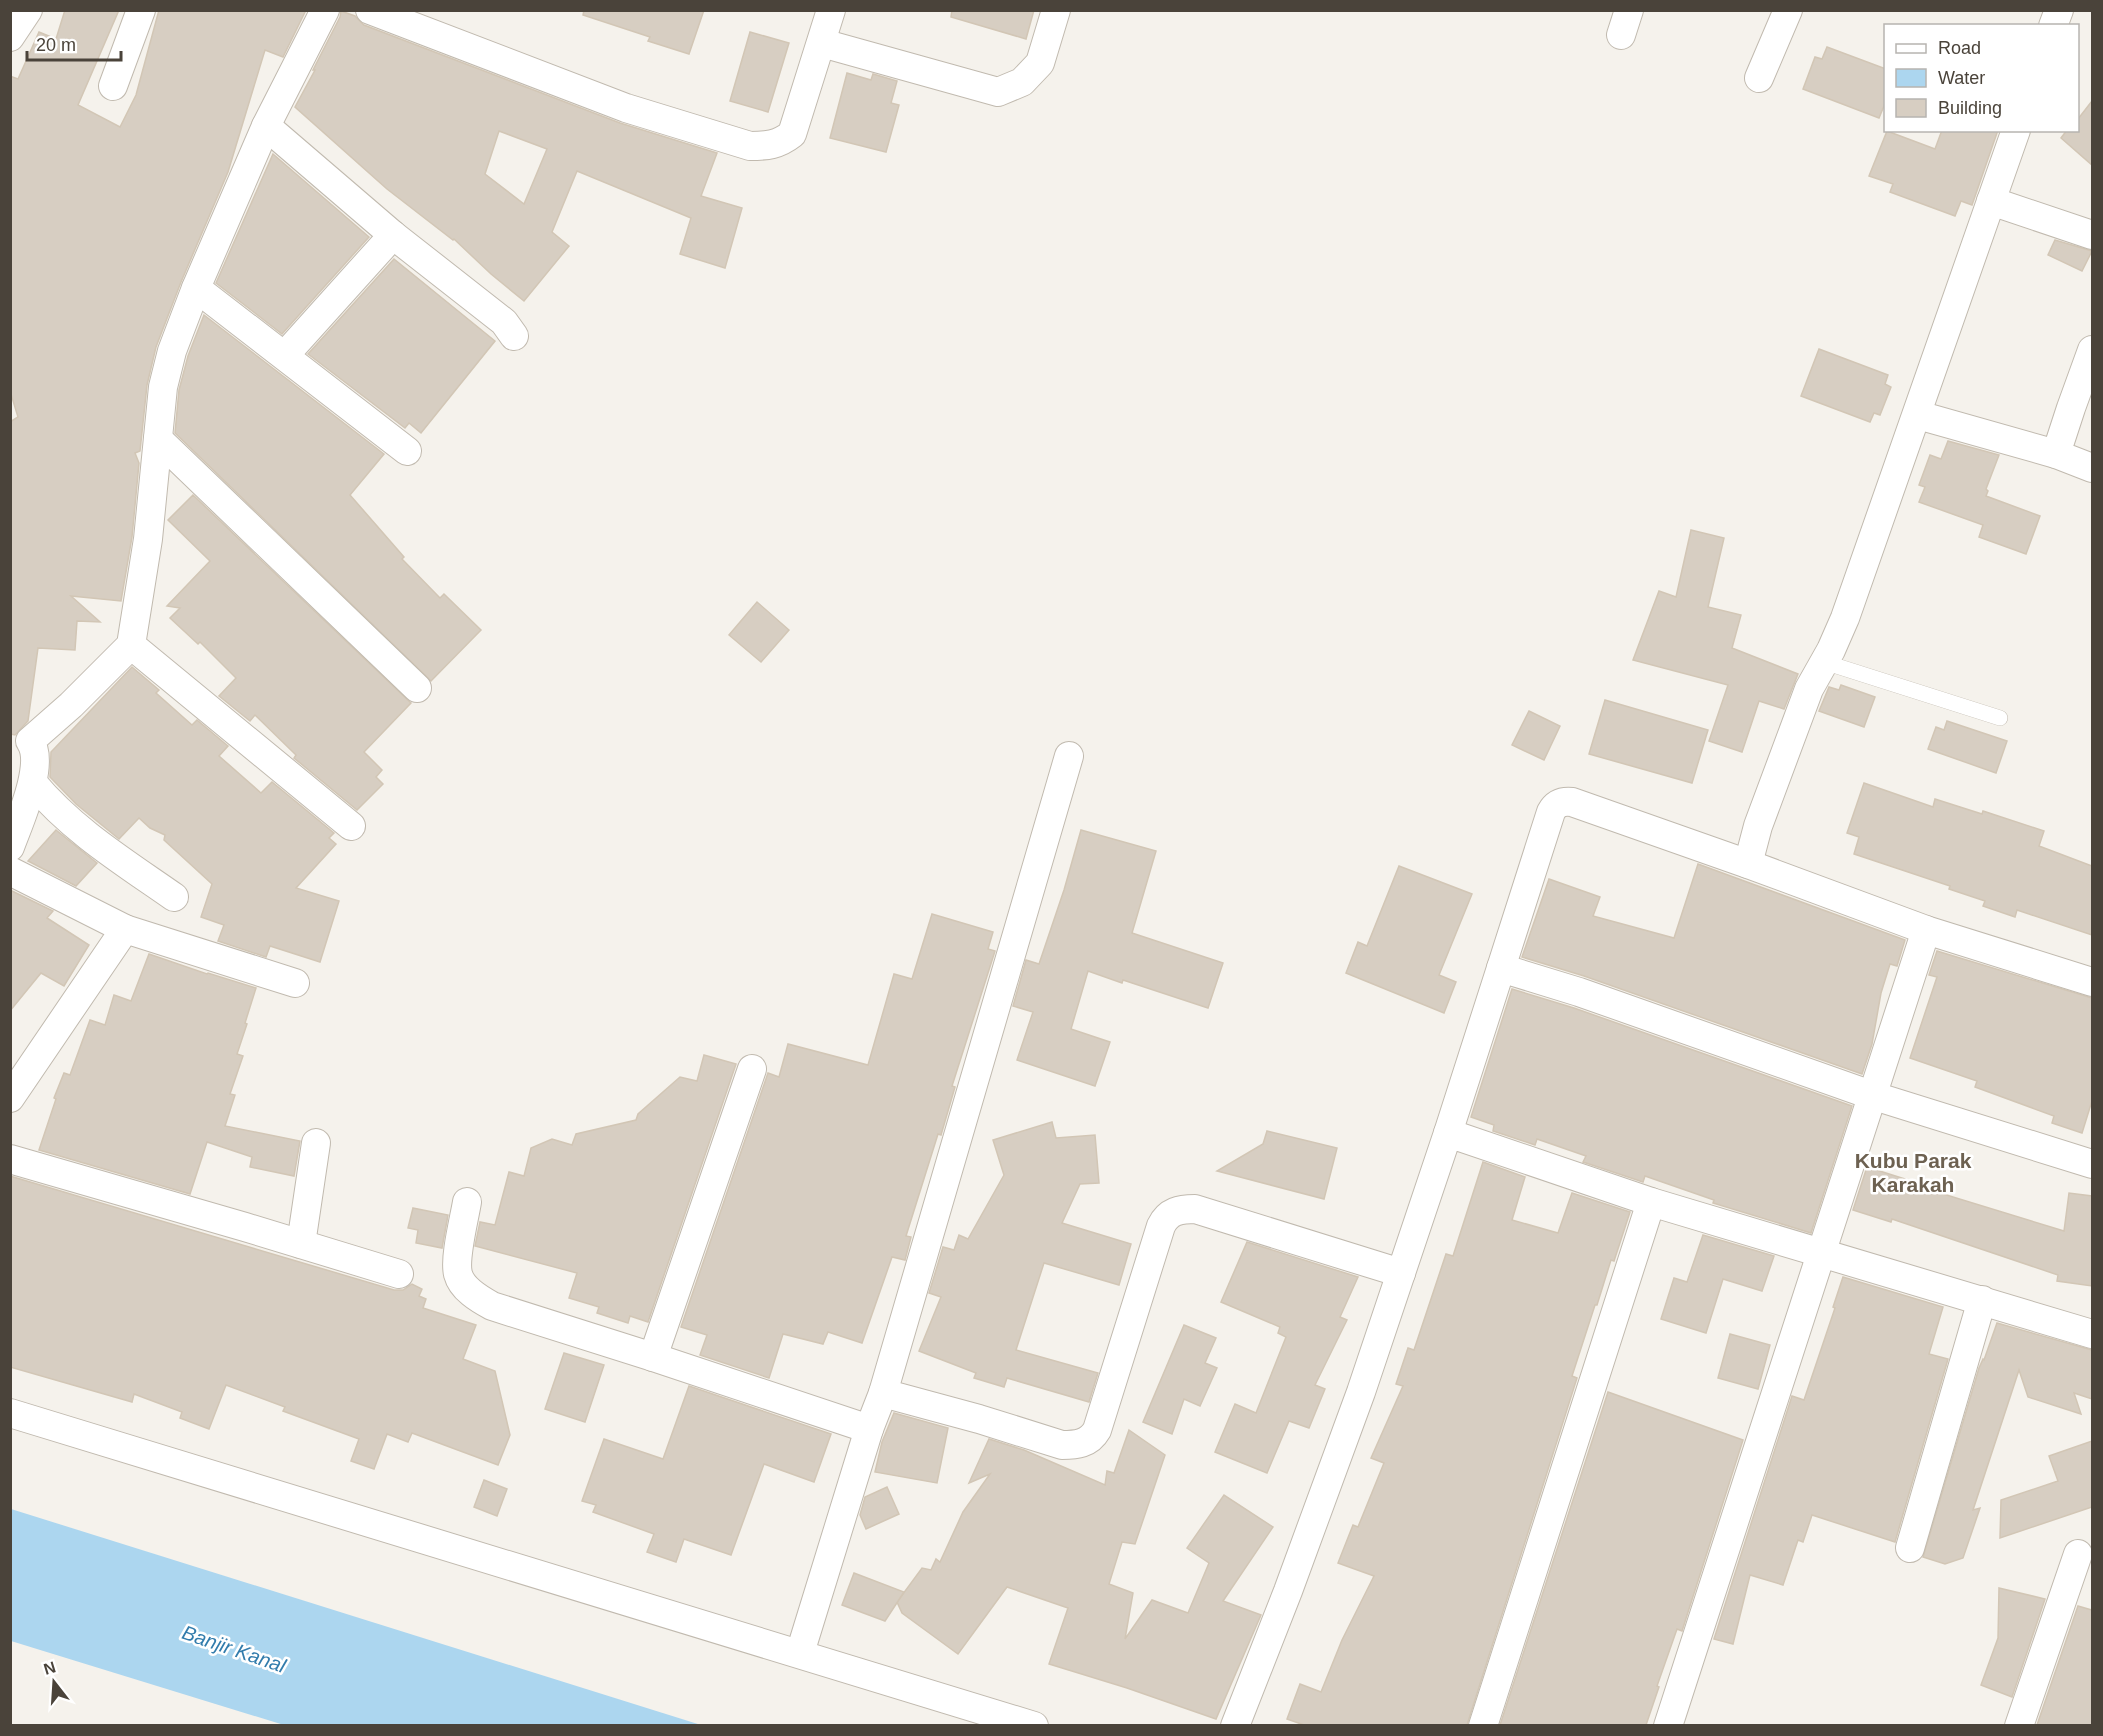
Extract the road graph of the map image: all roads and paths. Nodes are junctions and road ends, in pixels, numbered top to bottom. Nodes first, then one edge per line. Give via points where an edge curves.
1 (28, 10) edge
2 (141, 10) edge
3 (325, 10) edge
4 (370, 10) edge
5 (831, 10) edge
6 (1056, 10) edge
7 (1788, 10) edge
8 (10, 37) edge
9 (822, 43) junction
10 (1759, 78) dead end
11 (113, 86) dead end
12 (266, 126) junction
13 (2015, 132) edge
14 (1991, 201) junction
15 (393, 234) junction
16 (2092, 235) edge
17 (196, 288) junction
18 (514, 336) dead end
19 (2092, 350) edge
20 (285, 356) junction
21 (1918, 415) junction
22 (158, 439) junction
23 (407, 451) dead end
24 (2056, 454) junction
25 (2092, 468) edge
26 (131, 645) junction
27 (1824, 662) junction
28 (417, 688) dead end
29 (2000, 718) dead end
30 (1069, 756) dead end
31 (33, 783) junction
32 (351, 826) dead end
33 (10, 846) edge
34 (1748, 864) junction
35 (10, 871) edge
36 (174, 897) dead end
37 (125, 929) junction
38 (1926, 930) junction
39 (1501, 968) junction
40 (2092, 982) edge
41 (295, 983) dead end
42 (752, 1069) dead end
43 (1871, 1095) junction
44 (10, 1098) edge
45 (1448, 1133) junction
46 (316, 1143) dead end
47 (10, 1159) edge
48 (2092, 1164) edge
49 (467, 1202) dead end
50 (1651, 1202) junction
51 (301, 1244) junction
52 (1823, 1252) junction
53 (1401, 1273) junction
54 (399, 1274) dead end
55 (1982, 1300) junction
56 (2092, 1334) edge
57 (652, 1357) junction
58 (883, 1393) junction
59 (10, 1413) edge
60 (869, 1429) junction
61 (1910, 1548) dead end
62 (2078, 1554) dead end
63 (800, 1653) junction
64 (1034, 1725) edge
65 (1236, 1725) edge
66 (1483, 1725) edge
67 (1668, 1725) edge
68 (2019, 1725) edge

1 - 8 street
2 - 11 street
3 - 12 street
4 - 9 street via 626,108 750,146 770,146 792,134
5 - 9 street
6 - 9 street via 1040,63 1022,82 998,92
7 - 10 street
12 - 15 street
12 - 17 street
13 - 14 street
14 - 16 street
14 - 21 street
15 - 18 street via 493,312
15 - 20 street
17 - 20 street
17 - 22 street via 165,378
19 - 24 street
20 - 23 street
21 - 24 street
21 - 27 street via 1845,618
22 - 26 street via 148,539
22 - 28 street
24 - 25 street
26 - 31 street via 30,741 34,750
26 - 32 street
27 - 29 lane
27 - 34 street via 1809,688
30 - 58 street
31 - 33 street
31 - 36 street via 90,838
34 - 38 street
34 - 39 street via 1572,802 1558,804 1551,812
35 - 37 street
37 - 41 street
37 - 44 street
38 - 40 street
38 - 43 street
39 - 43 street
39 - 45 street
42 - 57 street
43 - 48 street
43 - 52 street
45 - 50 street
45 - 53 street
46 - 51 street
47 - 51 street
49 - 57 street via 458,1276 477,1298
50 - 52 street
50 - 66 street
51 - 54 street
52 - 55 street
52 - 67 street
53 - 58 street via 1195,1209 1178,1210 1164,1218 1097,1430 1086,1442 1062,1445
53 - 65 street via 1337,1458
55 - 56 street
55 - 61 street
57 - 60 street
58 - 60 street
59 - 63 street
60 - 63 street
62 - 68 street
63 - 64 street

